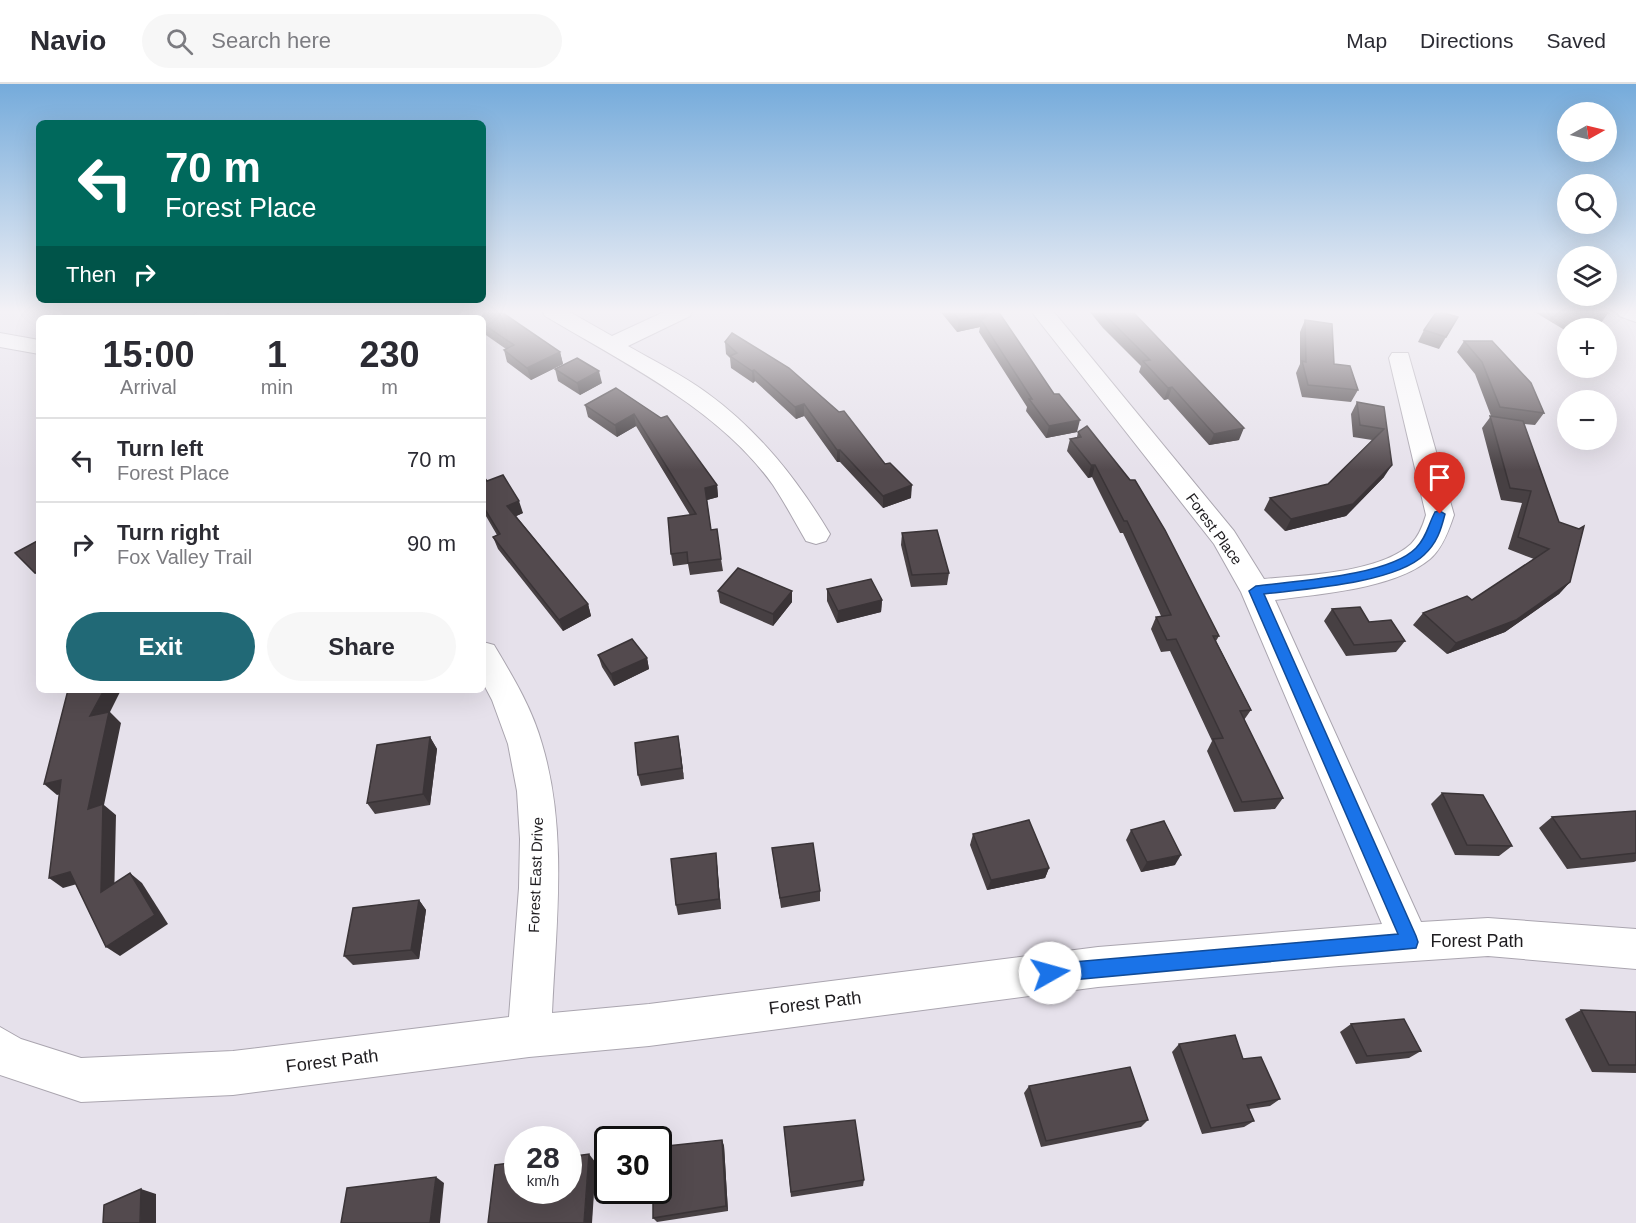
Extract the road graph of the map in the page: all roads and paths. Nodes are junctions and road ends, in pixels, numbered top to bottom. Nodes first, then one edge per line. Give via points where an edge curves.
1 (646, 364) edge
2 (1085, 364) edge
3 (1402, 364) edge
4 (816, 534) dead end
5 (1256, 591) junction
6 (486, 659) edge
7 (1410, 942) junction
8 (1636, 949) edge
9 (529, 1036) junction
10 (0, 1049) edge

1 - 4 street via 698,397 734,428 782,479
2 - 5 street, Forest Place via 1224,538
3 - 5 street via 1440,514 1434,535 1419,553 1396,567
5 - 7 street, Forest Place
6 - 9 street, Forest East Drive via 515,710 534,776 540,831
7 - 8 street, Forest Path via 1488,937
7 - 9 street, Forest Path via 1098,967 649,1025
9 - 10 street, Forest Path via 233,1073 81,1080 8,1057

